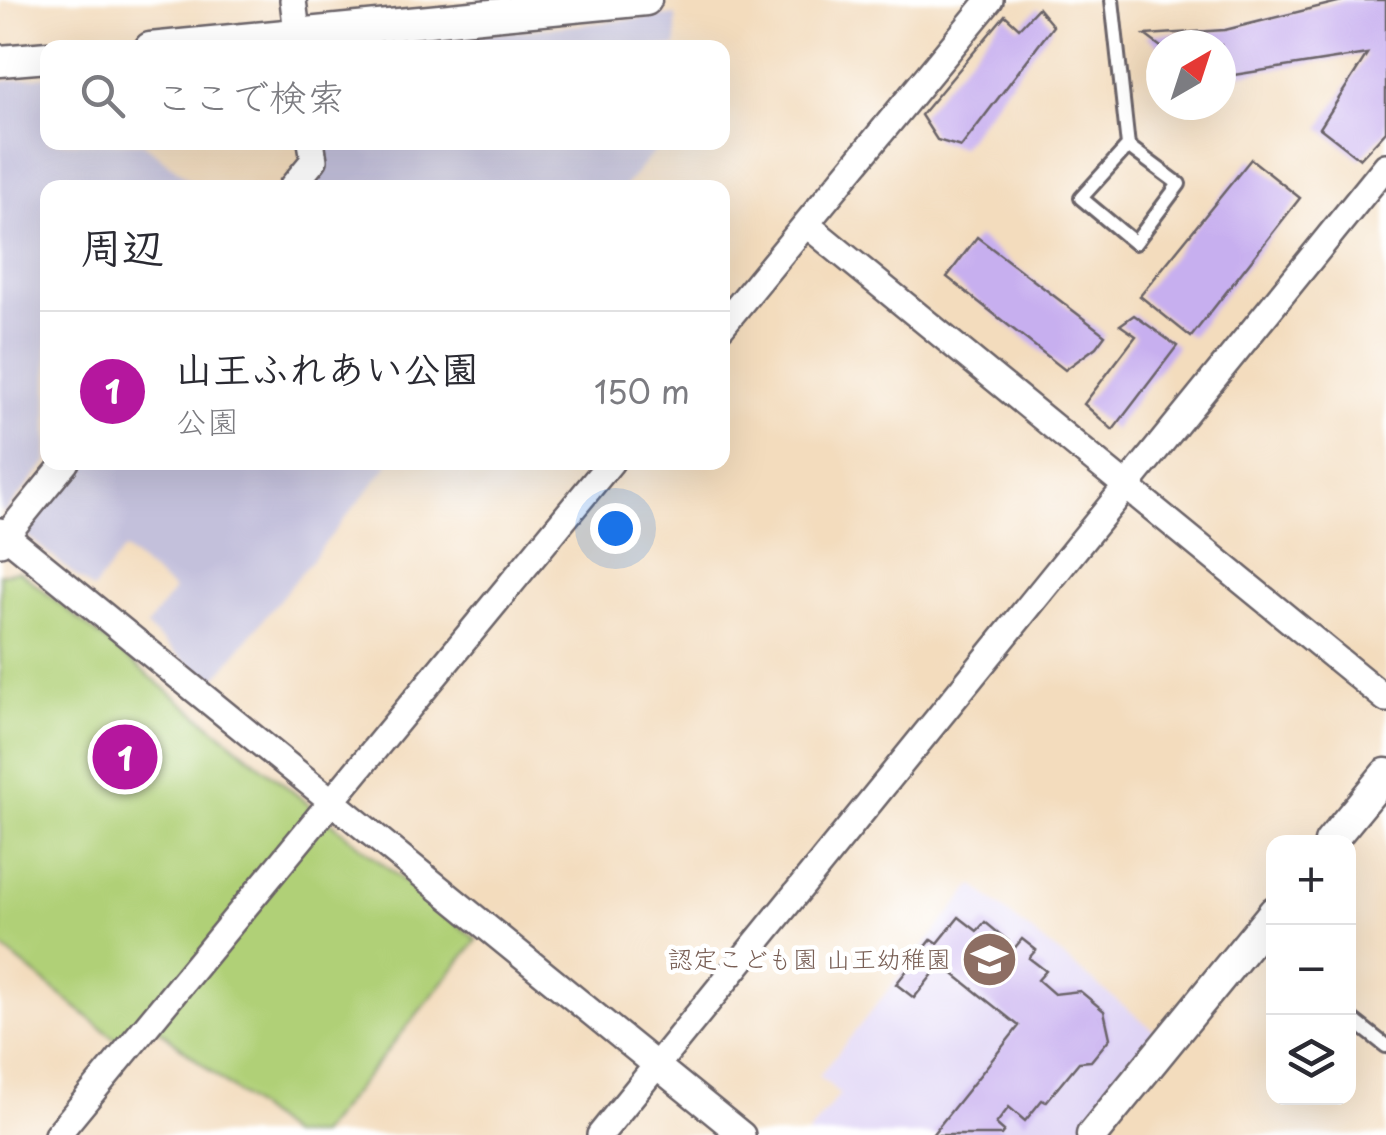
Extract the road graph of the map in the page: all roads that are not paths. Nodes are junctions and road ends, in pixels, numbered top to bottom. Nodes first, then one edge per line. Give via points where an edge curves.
1 (293, 0) edge
2 (646, 0) edge
3 (990, 0) edge
4 (1112, 0) edge
5 (298, 40) edge
6 (306, 40) edge
7 (40, 58) edge
8 (0, 61) edge
9 (1128, 146) junction
10 (313, 150) edge
11 (1386, 166) edge
12 (298, 180) edge
13 (806, 224) junction
14 (730, 316) edge
15 (59, 470) edge
16 (604, 470) edge
17 (1128, 484) junction
18 (2, 537) edge
19 (1386, 700) edge
20 (1386, 774) edge
21 (333, 802) junction
22 (1336, 835) edge
23 (1266, 922) edge
24 (1356, 1022) edge
25 (1386, 1046) edge
26 (656, 1066) junction
27 (57, 1135) edge
28 (600, 1135) edge
29 (742, 1135) edge
30 (1092, 1135) edge

1 - 5 street
2 - 6 street
3 - 13 street
4 - 9 lane
7 - 8 street
9 - 9 lane via 1179,184 1134,243 1082,198
10 - 12 street via 314,160
11 - 17 street
13 - 14 street
13 - 17 street
15 - 18 street
16 - 21 street
17 - 19 street
17 - 26 street
18 - 21 street
20 - 22 street
21 - 26 street
21 - 27 street
23 - 30 street
24 - 25 lane
26 - 28 street
26 - 29 street

